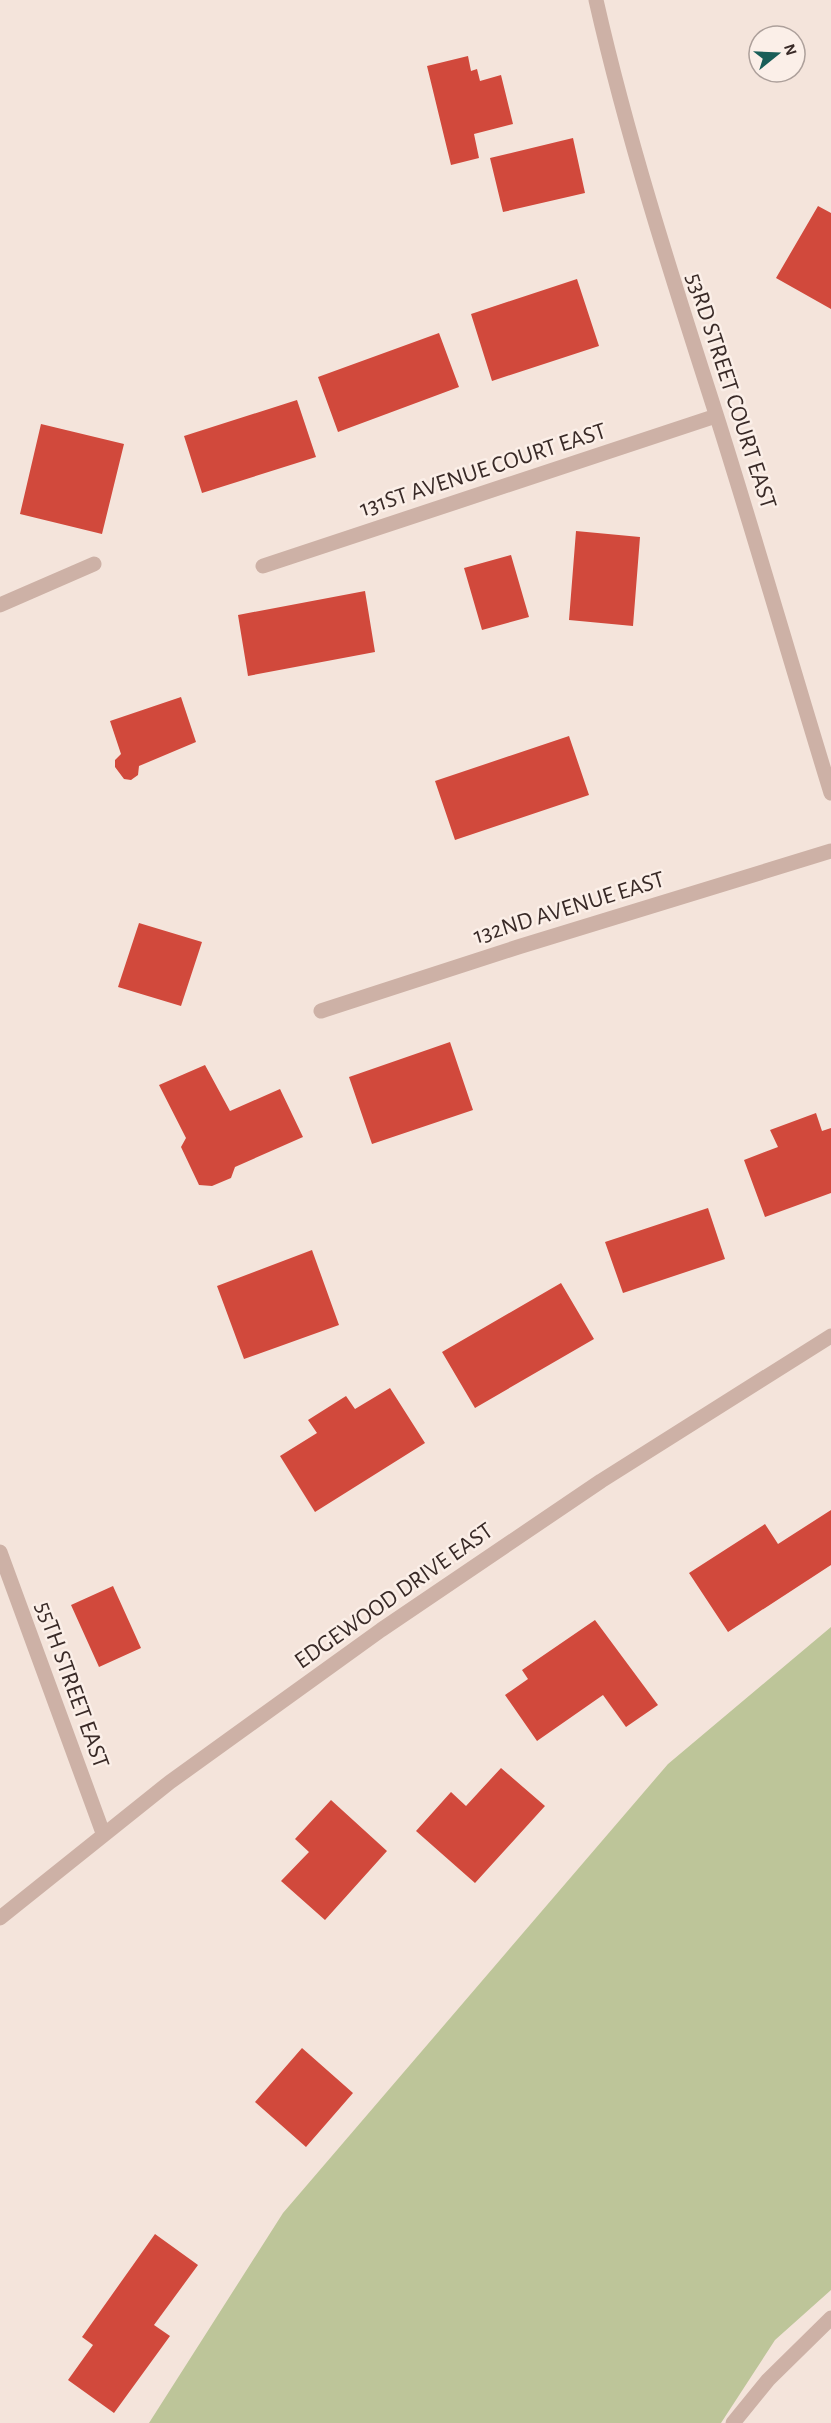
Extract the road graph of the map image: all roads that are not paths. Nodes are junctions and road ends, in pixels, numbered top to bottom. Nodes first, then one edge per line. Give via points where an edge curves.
1 (596, 0) edge
2 (717, 416) junction
3 (94, 564) dead end
4 (263, 566) dead end
5 (0, 604) edge
6 (831, 793) edge
7 (831, 851) edge
8 (321, 1011) dead end
9 (831, 1336) edge
10 (0, 1552) edge
11 (103, 1833) junction
12 (0, 1918) edge
13 (831, 2318) edge
14 (733, 2423) edge

1 - 2 street, 53RD STREET COURT EAST via 634,151
2 - 4 street, 131ST AVENUE COURT EAST
2 - 6 street, 53RD STREET COURT EAST
3 - 5 street
7 - 8 street, 132ND AVENUE EAST
9 - 11 street, EDGEWOOD DRIVE EAST via 601,1481 381,1630
10 - 11 street, 55TH STREET EAST
11 - 12 street, EDGEWOOD DRIVE EAST
13 - 14 street via 774,2373

